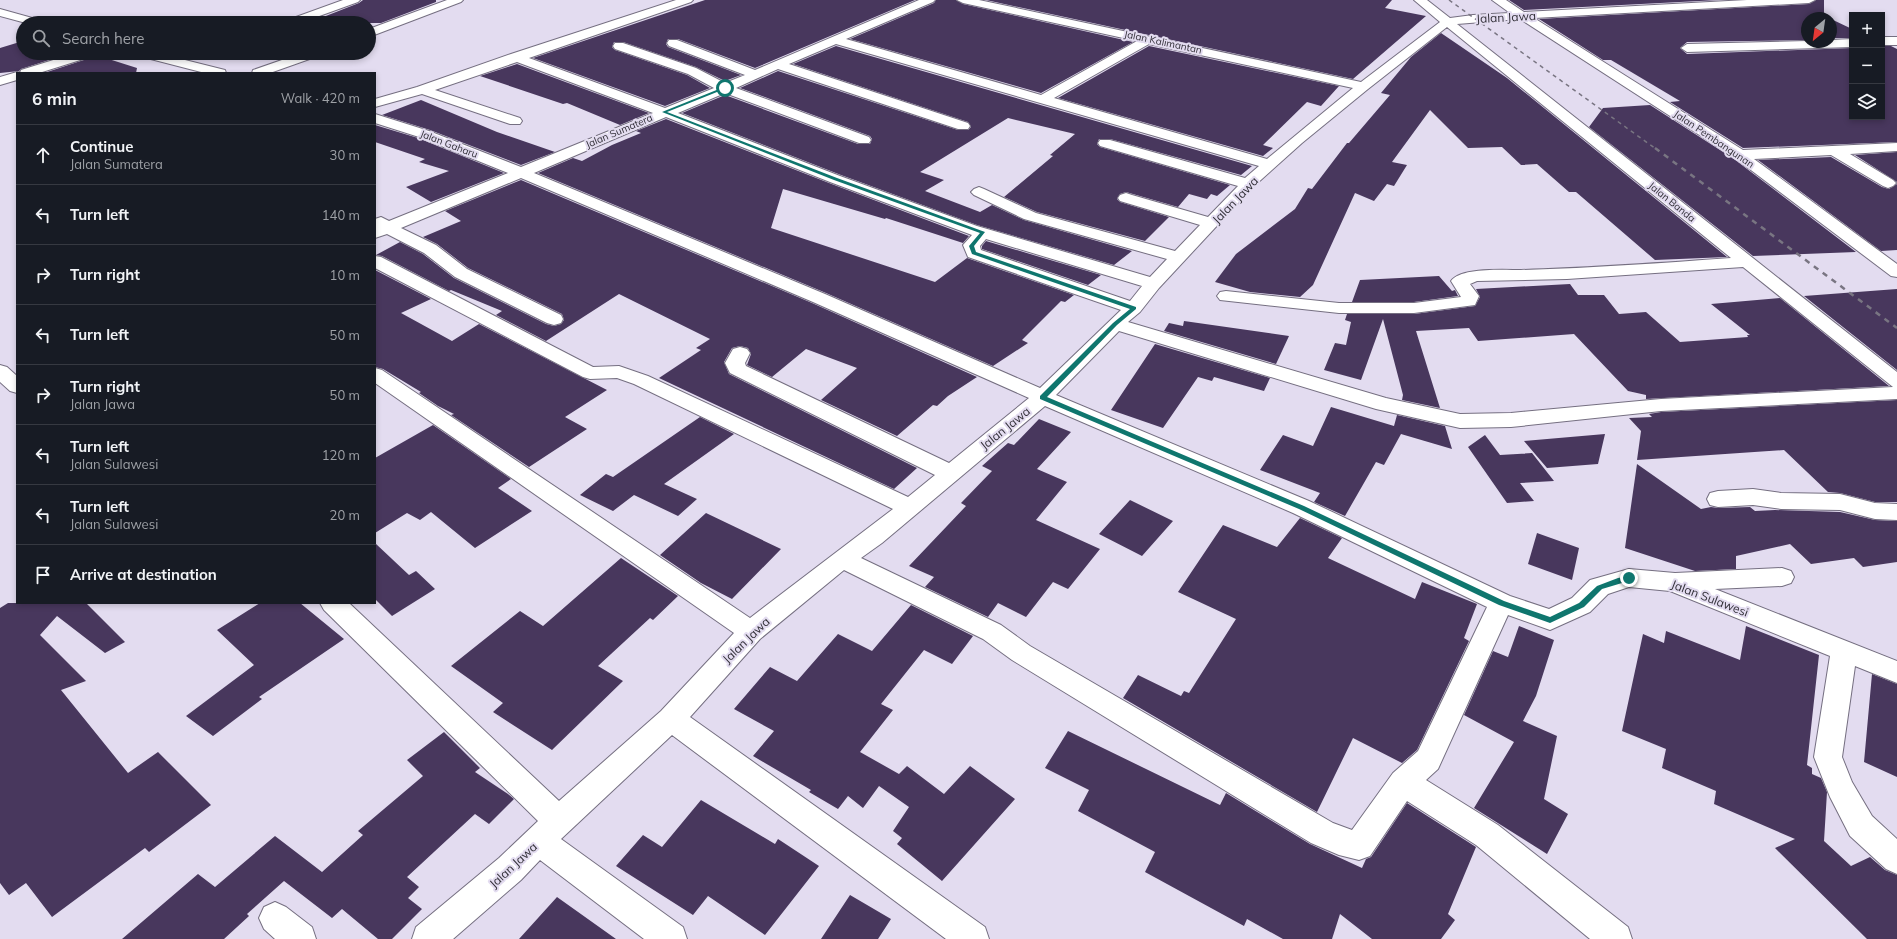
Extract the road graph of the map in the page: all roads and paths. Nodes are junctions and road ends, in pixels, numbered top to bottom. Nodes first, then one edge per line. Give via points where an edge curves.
1 (354, 0) edge
2 (457, 0) edge
3 (687, 0) edge
4 (904, 0) edge
5 (963, 0) edge
6 (1420, 0) edge
7 (1498, 0) edge
8 (1809, 0) edge
9 (924, 2) edge
10 (0, 12) edge
11 (309, 16) edge
12 (16, 17) edge
13 (1522, 17) junction
14 (1447, 22) junction
15 (16, 23) edge
16 (7, 26) dead end
17 (376, 30) edge
18 (1149, 39) junction
19 (836, 40) junction
20 (1849, 42) edge
21 (673, 43) dead end
22 (619, 46) dead end
23 (1687, 48) dead end
24 (515, 58) junction
25 (67, 60) edge
26 (169, 60) edge
27 (192, 60) edge
28 (294, 60) edge
29 (184, 64) junction
30 (778, 65) junction
31 (29, 72) edge
32 (170, 72) edge
33 (216, 72) edge
34 (261, 72) edge
35 (754, 74) junction
36 (16, 76) edge
37 (0, 81) edge
38 (1363, 86) junction
39 (725, 88) junction
40 (422, 90) junction
41 (1043, 100) junction
42 (376, 103) edge
43 (664, 112) junction
44 (376, 118) edge
45 (516, 121) dead end
46 (963, 126) dead end
47 (864, 140) dead end
48 (1105, 143) dead end
49 (1897, 147) edge
50 (1832, 150) junction
51 (1740, 155) junction
52 (1270, 165) junction
53 (522, 173) junction
54 (1888, 183) dead end
55 (1248, 184) junction
56 (979, 192) dead end
57 (1126, 198) dead end
58 (1212, 223) junction
59 (379, 226) edge
60 (1075, 229) junction
61 (983, 233) junction
62 (1048, 252) junction
63 (1180, 257) junction
64 (376, 262) edge
65 (1747, 262) junction
66 (1897, 272) edge
67 (1153, 284) junction
68 (1226, 296) dead end
69 (1134, 308) junction
70 (554, 319) dead end
71 (1115, 324) junction
72 (740, 353) dead end
73 (0, 371) edge
74 (376, 375) edge
75 (1897, 382) edge
76 (16, 387) edge
77 (16, 388) edge
78 (1897, 392) edge
79 (0, 396) edge
80 (1043, 397) junction
81 (950, 473) junction
82 (1718, 499) dead end
83 (909, 507) junction
84 (1897, 512) edge
85 (842, 559) junction
86 (1782, 577) dead end
87 (1672, 582) junction
88 (1501, 603) junction
89 (334, 604) edge
90 (751, 632) junction
91 (1844, 650) junction
92 (1897, 672) edge
93 (671, 719) junction
94 (1403, 782) junction
95 (549, 831) junction
96 (1897, 859) edge
97 (276, 918) dead end
98 (300, 939) edge
99 (428, 939) edge
100 (671, 939) edge
101 (973, 939) edge
102 (1616, 939) edge

1 - 11 street
2 - 17 street
3 - 24 street
4 - 9 street
5 - 18 street, Jalan Kalimantan
6 - 14 street
7 - 13 street, Jalan Pembangunan
8 - 13 street, Jalan Jawa
9 - 19 street, Jalan Sumatera
10 - 12 street
13 - 14 street, Jalan Jawa via 1473,18
13 - 51 street, Jalan Pembangunan via 1600,64
14 - 38 street, Jalan Jawa
14 - 65 street, Jalan Banda
15 - 16 street
18 - 38 street, Jalan Kalimantan
18 - 41 street
19 - 30 street, Jalan Sumatera
19 - 41 street
20 - 23 street
21 - 35 street
22 - 39 street via 692,71
24 - 40 street
24 - 43 street
25 - 31 street
26 - 29 street
27 - 29 street
28 - 34 street
29 - 32 street
29 - 33 street
30 - 35 street, Jalan Sumatera
30 - 46 street
35 - 39 street, Jalan Sumatera
36 - 37 street
38 - 52 street, Jalan Jawa
39 - 43 street, Jalan Sumatera
39 - 47 street
40 - 42 street
40 - 45 street
41 - 52 street
43 - 53 street, Jalan Sumatera
43 - 61 street
44 - 53 street, Jalan Gaharu via 424,134
48 - 55 street
49 - 50 street
50 - 51 street
50 - 54 street
51 - 66 street, Jalan Pembangunan
52 - 55 street, Jalan Jawa
53 - 59 street, Jalan Sumatera
53 - 80 street, Jalan Gaharu via 819,298
55 - 58 street, Jalan Jawa
56 - 60 street via 1030,216
57 - 58 street
58 - 63 street, Jalan Jawa
59 - 70 street via 430,249 462,273
60 - 62 street
60 - 63 street
61 - 62 street
61 - 69 street via 972,246 974,253
62 - 67 street
63 - 67 street, Jalan Jawa
64 - 83 street via 590,373 619,372 640,380
65 - 68 street via 1567,274 1476,276 1460,281 1470,296 1469,300 1414,308 1339,308
65 - 75 street, Jalan Banda
67 - 69 street, Jalan Jawa
69 - 71 street, Jalan Jawa
71 - 78 street via 1383,404 1460,421 1511,420 1661,405
71 - 80 street, Jalan Jawa
72 - 81 street via 735,363 737,370
73 - 76 street
74 - 90 street
77 - 79 street
80 - 81 street, Jalan Jawa
80 - 88 street, Jalan Sulawesi via 1301,507
81 - 83 street, Jalan Jawa
82 - 84 street via 1753,497 1781,501 1840,502 1876,511
83 - 85 street, Jalan Jawa via 874,537
85 - 90 street, Jalan Jawa
85 - 94 street via 992,632 1021,653 1339,841 1359,846
86 - 87 street
87 - 88 street, Jalan Sulawesi via 1629,578 1618,580 1599,588 1582,605 1550,620
87 - 91 street, Jalan Sulawesi
88 - 94 street via 1428,760
89 - 95 street
90 - 93 street, Jalan Jawa
91 - 92 street, Jalan Sulawesi
91 - 96 street via 1828,757 1840,788 1861,826
93 - 95 street, Jalan Jawa
93 - 101 street
94 - 102 street via 1487,835
95 - 99 street, Jalan Jawa via 510,869
95 - 100 street
97 - 98 street

